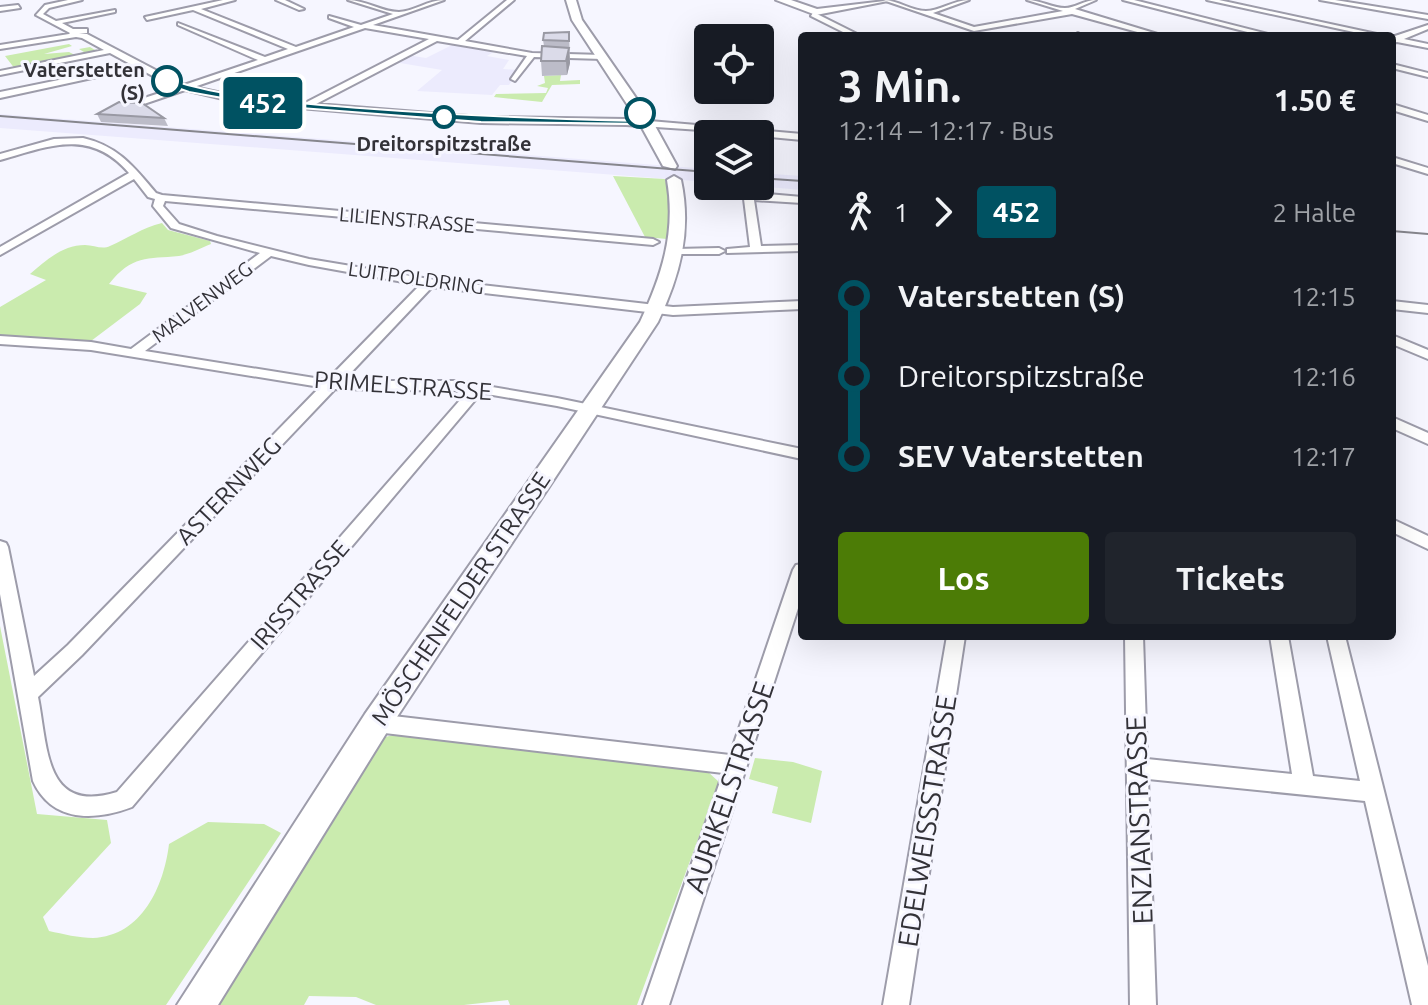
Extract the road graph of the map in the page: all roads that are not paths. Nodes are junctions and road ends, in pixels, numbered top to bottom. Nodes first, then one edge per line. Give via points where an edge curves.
1 (79, 0) edge
2 (232, 0) edge
3 (279, 0) edge
4 (351, 0) edge
5 (441, 0) edge
6 (511, 0) edge
7 (571, 0) edge
8 (781, 0) edge
9 (887, 0) edge
10 (966, 0) edge
11 (1030, 0) edge
12 (1093, 0) edge
13 (1126, 0) edge
14 (1210, 0) edge
15 (1323, 0) edge
16 (18, 7) dead end
17 (193, 8) junction
18 (0, 9) edge
19 (301, 9) dead end
20 (1072, 10) junction
21 (113, 11) dead end
22 (816, 12) junction
23 (400, 14) junction
24 (925, 14) junction
25 (331, 17) dead end
26 (1428, 17) edge
27 (147, 18) dead end
28 (54, 23) junction
29 (180, 24) dead end
30 (361, 26) junction
31 (1428, 27) edge
32 (849, 32) edge
33 (1146, 32) edge
34 (1256, 32) edge
35 (1363, 32) edge
36 (78, 35) junction
37 (1396, 38) edge
38 (435, 39) junction
39 (1396, 40) edge
40 (459, 43) junction
41 (1428, 46) edge
42 (0, 47) edge
43 (294, 49) junction
44 (110, 51) junction
45 (599, 53) junction
46 (532, 55) junction
47 (554, 57) junction
48 (263, 59) junction
49 (138, 66) junction
50 (1396, 67) edge
51 (0, 73) edge
52 (1428, 75) edge
53 (515, 79) dead end
54 (179, 86) junction
55 (0, 95) edge
56 (135, 104) edge
57 (303, 106) junction
58 (1396, 108) edge
59 (1407, 112) junction
60 (1396, 116) edge
61 (1428, 118) edge
62 (647, 124) junction
63 (798, 137) edge
64 (0, 157) edge
65 (1396, 161) edge
66 (1396, 173) edge
67 (1428, 173) edge
68 (135, 174) junction
69 (161, 198) junction
70 (798, 200) edge
71 (653, 242) dead end
72 (798, 248) edge
73 (756, 250) junction
74 (0, 252) edge
75 (676, 252) junction
76 (268, 253) junction
77 (429, 283) junction
78 (798, 305) edge
79 (1396, 305) edge
80 (656, 308) junction
81 (1428, 309) edge
82 (0, 340) edge
83 (1396, 341) edge
84 (135, 352) junction
85 (1428, 355) edge
86 (333, 385) junction
87 (477, 389) junction
88 (590, 410) junction
89 (1396, 424) edge
90 (1428, 439) edge
91 (798, 453) edge
92 (1396, 527) edge
93 (1428, 543) edge
94 (0, 547) edge
95 (798, 582) edge
96 (955, 640) edge
97 (1134, 640) edge
98 (1280, 640) edge
99 (1337, 640) edge
100 (26, 696) junction
101 (376, 723) junction
102 (736, 765) junction
103 (1138, 768) junction
104 (1304, 785) junction
105 (1371, 792) junction
106 (196, 1005) edge
107 (656, 1005) edge
108 (896, 1005) edge
109 (1143, 1005) edge
110 (1425, 1005) edge

1 - 28 street via 44,5 39,15
2 - 17 street
3 - 19 street
4 - 23 street
5 - 23 street
6 - 40 street
7 - 45 street, MÖSCHENFELDER STRASSE via 577,20
8 - 22 street
9 - 22 street
9 - 24 street
10 - 24 street
11 - 20 street
12 - 20 street
13 - 34 street
14 - 35 street
15 - 26 street
16 - 18 street
17 - 27 street
17 - 43 street
20 - 24 street via 974,29
20 - 33 street
21 - 28 street
22 - 32 street via 813,15
23 - 30 street
25 - 30 street
28 - 36 street
29 - 48 street
30 - 38 street
30 - 43 street
31 - 37 street
36 - 42 street
36 - 44 street
38 - 40 street
38 - 57 street
39 - 41 street
40 - 46 street
43 - 48 street
44 - 49 street
44 - 51 street
45 - 47 street
45 - 47 street
45 - 62 street, MÖSCHENFELDER STRASSE
46 - 47 street
46 - 53 street
48 - 54 street
49 - 54 street
49 - 55 street
50 - 52 street
54 - 56 street
54 - 57 street
57 - 62 street via 485,120
58 - 59 street
59 - 60 street
59 - 61 street
62 - 63 street
62 - 75 street, MÖSCHENFELDER STRASSE via 672,173 680,203
64 - 68 street, LUITPOLDRING via 77,142 110,150
65 - 67 street
66 - 67 street
68 - 69 street, LUITPOLDRING
68 - 74 street
69 - 71 street, LILIENSTRASSE
69 - 76 street, LUITPOLDRING via 158,206 175,226
70 - 73 street via 749,199
72 - 73 street
73 - 75 street
75 - 80 street, MÖSCHENFELDER STRASSE
76 - 77 street, LUITPOLDRING
76 - 84 street, MALVENWEG
77 - 80 street, LUITPOLDRING
77 - 86 street, ASTERNWEG
78 - 80 street, LUITPOLDRING via 710,312
79 - 81 street
80 - 88 street, MÖSCHENFELDER STRASSE
82 - 84 street, PRIMELSTRASSE
83 - 85 street
84 - 86 street, PRIMELSTRASSE
86 - 87 street, PRIMELSTRASSE
86 - 100 street, ASTERNWEG
87 - 88 street, PRIMELSTRASSE
87 - 100 street, IRISSTRASSE via 124,800 95,810 58,798 44,781
88 - 91 street, PRIMELSTRASSE
88 - 101 street, MÖSCHENFELDER STRASSE
89 - 90 street
92 - 93 street
94 - 100 street
95 - 102 street, AURIKELSTRASSE
96 - 108 street, EDELWEISSSTRASSE
97 - 103 street, ENZIANSTRASSE
98 - 104 street
99 - 105 street
101 - 102 street
101 - 106 street, MÖSCHENFELDER STRASSE
102 - 107 street, AURIKELSTRASSE
103 - 104 street
103 - 109 street, ENZIANSTRASSE
104 - 105 street
105 - 110 street

